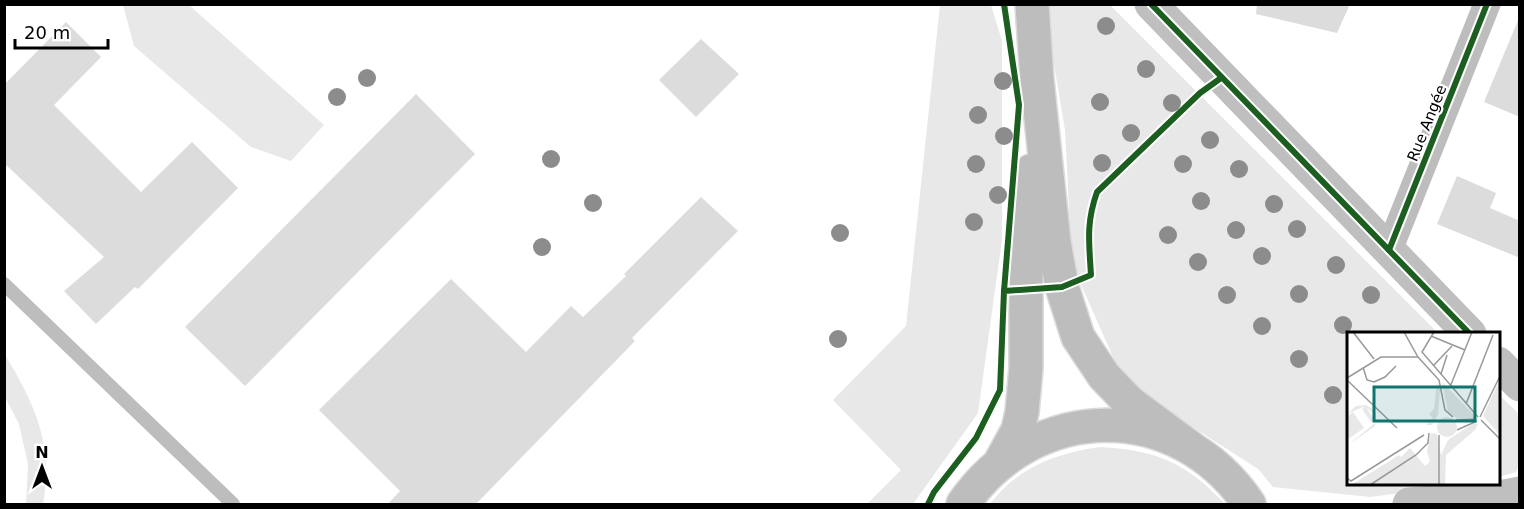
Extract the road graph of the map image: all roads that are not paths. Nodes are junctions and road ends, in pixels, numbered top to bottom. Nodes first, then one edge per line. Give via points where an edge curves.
1 (1032, 4) edge
2 (1151, 4) edge
3 (1487, 4) edge
4 (1037, 80) junction
5 (1389, 250) junction
6 (4, 285) edge
7 (1469, 332) edge
8 (1500, 365) edge
9 (1520, 385) edge
10 (1191, 448) junction
11 (1001, 461) junction
12 (1520, 493) edge
13 (1252, 500) edge
14 (233, 504) edge
15 (963, 504) edge
16 (1409, 504) edge

1 - 4 main road
2 - 5 street
3 - 5 street, Rue Angée
4 - 10 main road via 1054,242 1062,287 1078,337 1104,376 1129,402
4 - 11 main road via 1026,243 1023,401 1018,430
5 - 7 street
6 - 14 lane
8 - 9 street
10 - 11 main road via 1149,431 1105,425 1040,439
10 - 13 main road
11 - 15 main road
12 - 16 street

